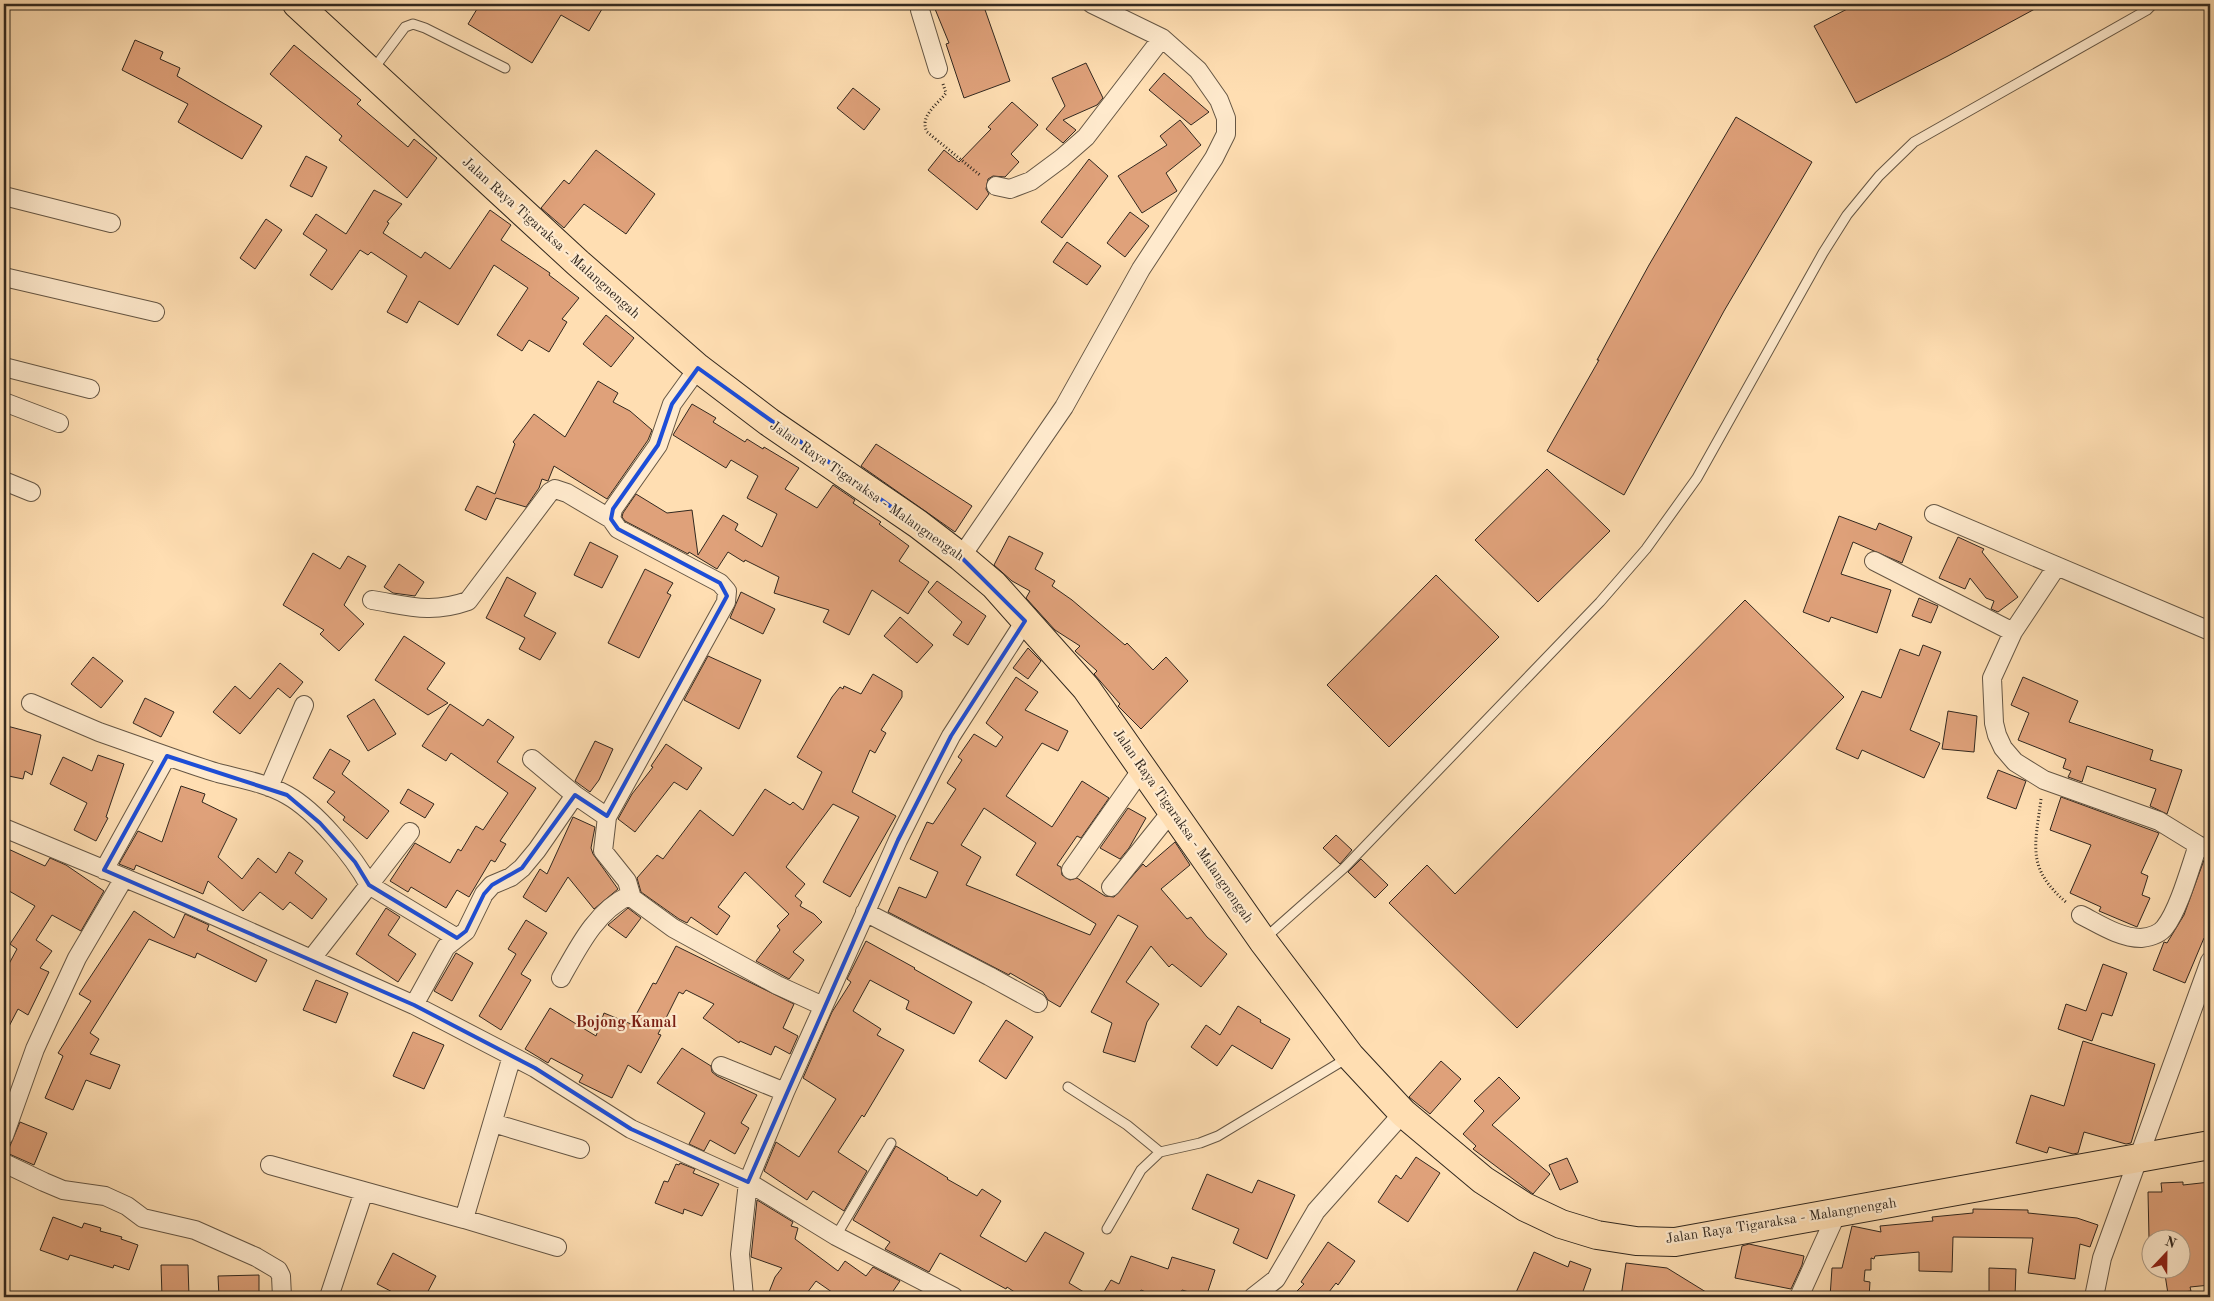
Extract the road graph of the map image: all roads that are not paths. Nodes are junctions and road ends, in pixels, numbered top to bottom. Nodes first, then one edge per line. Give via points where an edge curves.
1 (297, 4) edge
2 (921, 4) edge
3 (1092, 4) edge
4 (2153, 4) edge
5 (1162, 38) junction
6 (505, 68) dead end
7 (938, 68) road end
8 (370, 73) junction
9 (996, 186) road end
10 (4, 196) edge
11 (111, 224) dead end
12 (4, 277) edge
13 (155, 312) dead end
14 (4, 367) edge
15 (698, 368) junction
16 (90, 390) dead end
17 (4, 402) edge
18 (59, 423) dead end
19 (4, 481) edge
20 (31, 492) dead end
21 (1934, 514) dead end
22 (611, 519) junction
23 (962, 557) junction
24 (1874, 561) dead end
25 (2057, 566) junction
26 (372, 600) dead end
27 (1025, 621) junction
28 (2210, 631) edge
29 (2013, 632) junction
30 (31, 704) dead end
31 (304, 705) dead end
32 (167, 756) junction
33 (532, 759) dead end
34 (1142, 769) junction
35 (269, 787) junction
36 (575, 795) junction
37 (1171, 812) junction
38 (607, 817) junction
39 (4, 828) edge
40 (410, 832) dead end
41 (2204, 848) edge
42 (104, 870) junction
43 (1071, 870) dead end
44 (124, 878) junction
45 (369, 886) junction
46 (1111, 887) dead end
47 (630, 895) junction
48 (865, 912) junction
49 (2081, 915) road end
50 (457, 938) junction
51 (1263, 940) junction
52 (312, 958) junction
53 (2210, 961) edge
54 (561, 978) dead end
55 (1038, 1003) dead end
56 (414, 1005) junction
57 (823, 1006) junction
58 (512, 1056) junction
59 (1350, 1056) junction
60 (721, 1066) dead end
61 (1068, 1087) dead end
62 (785, 1092) junction
63 (1403, 1113) junction
64 (493, 1123) junction
65 (4, 1136) edge
66 (891, 1143) dead end
67 (2210, 1145) edge
68 (580, 1149) dead end
69 (1160, 1152) junction
70 (2139, 1158) junction
71 (4, 1163) edge
72 (270, 1165) dead end
73 (748, 1182) junction
74 (364, 1191) junction
75 (1838, 1213) junction
76 (464, 1219) junction
77 (1107, 1229) dead end
78 (836, 1236) junction
79 (557, 1247) dead end
80 (282, 1297) edge
81 (328, 1297) edge
82 (744, 1297) edge
83 (954, 1297) edge
84 (1253, 1297) edge
85 (1799, 1297) edge
86 (2094, 1297) edge

1 - 8 main road, Jalan Raya Tigaraksa - Malangnengah
2 - 7 street via 920,10
3 - 5 street
4 - 51 lane via 1914,142 1879,176 1847,215 1828,245 1697,478 1646,549 1600,602 1344,868
5 - 9 street via 1086,137 1031,180 1010,189
5 - 23 street via 1198,70 1219,100 1226,118 1226,134 1214,158 1141,269 1064,407
6 - 8 lane via 413,24 405,27
8 - 15 main road, Jalan Raya Tigaraksa - Malangnengah
10 - 11 street
12 - 13 street
14 - 16 street
15 - 22 street via 672,404 658,445 613,509
15 - 23 main road, Jalan Raya Tigaraksa - Malangnengah via 769,422
17 - 18 street
19 - 20 street
21 - 25 street
22 - 26 street via 567,493 553,490 468,601 436,609
22 - 38 street via 618,529 720,583 727,596
23 - 27 main road, Jalan Raya Tigaraksa - Malangnengah via 994,585
24 - 29 street
25 - 28 street
25 - 29 street
27 - 34 main road, Jalan Raya Tigaraksa - Malangnengah via 1086,688
27 - 48 street via 951,736
29 - 41 street via 1992,678 1994,723 2003,748 2016,762 2044,780 2159,820
30 - 32 street
31 - 35 street
32 - 35 street
32 - 42 street
33 - 36 street
34 - 37 main road, Jalan Raya Tigaraksa - Malangnengah
34 - 43 street
35 - 45 street via 287,795 320,823 355,862
36 - 38 street
36 - 50 street via 522,868 492,885 484,894 466,931
37 - 46 street
37 - 51 main road, Jalan Raya Tigaraksa - Malangnengah
38 - 47 street via 603,850 626,881
39 - 42 street
40 - 45 street
41 - 49 street via 2172,916 2157,933 2139,938 2113,932
42 - 44 street
44 - 52 street
44 - 65 street via 77,958 36,1049
45 - 50 street
45 - 52 street
47 - 54 street via 621,899 586,934
47 - 57 street via 673,928 777,985
48 - 55 street
48 - 57 street
50 - 56 street via 446,947
51 - 59 main road, Jalan Raya Tigaraksa - Malangnengah
52 - 56 street
53 - 70 street
56 - 58 street
57 - 62 street
58 - 64 street
58 - 73 street via 631,1129
59 - 63 main road, Jalan Raya Tigaraksa - Malangnengah
59 - 69 lane via 1218,1136
60 - 62 street
61 - 69 lane via 1127,1125
62 - 73 street
63 - 75 main road, Jalan Raya Tigaraksa - Malangnengah via 1484,1180 1525,1207 1561,1224 1597,1235 1675,1242
63 - 84 street via 1316,1211 1276,1279
64 - 68 street
64 - 76 street
66 - 78 lane
67 - 70 main road, Jalan Raya Tigaraksa - Malangnengah
69 - 77 lane via 1142,1170
70 - 75 main road, Jalan Raya Tigaraksa - Malangnengah
70 - 86 street via 2102,1258
71 - 80 street via 63,1190 105,1196 128,1206 143,1218 206,1234 256,1257 278,1270
72 - 74 street
73 - 78 street
73 - 82 street via 740,1254
74 - 76 street
74 - 81 street
75 - 85 street
76 - 79 street
78 - 83 street

